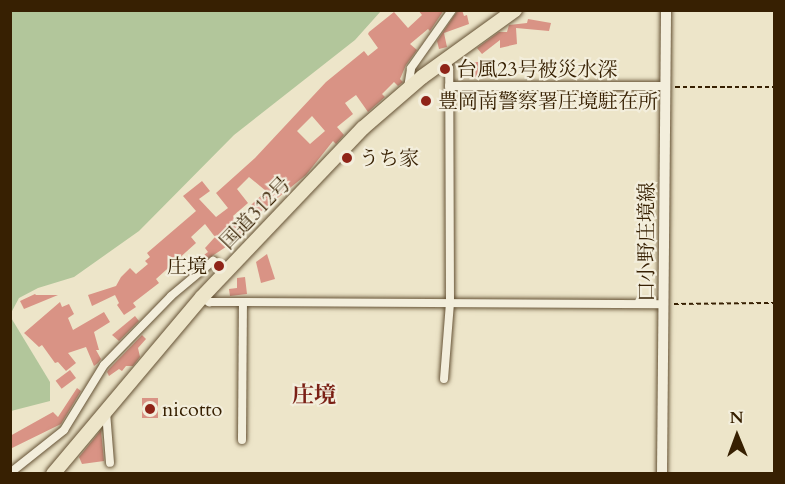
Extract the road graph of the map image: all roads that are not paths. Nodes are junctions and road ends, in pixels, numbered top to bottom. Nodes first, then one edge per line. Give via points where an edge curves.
1 (452, 10) edge
2 (515, 10) edge
3 (666, 10) edge
4 (446, 60) junction
5 (411, 68) junction
6 (422, 77) junction
7 (449, 86) junction
8 (665, 87) junction
9 (408, 89) junction
10 (226, 271) junction
11 (202, 297) junction
12 (243, 302) junction
13 (450, 302) junction
14 (664, 304) junction
15 (444, 379) dead end
16 (106, 411) junction
17 (242, 440) dead end
18 (110, 463) dead end
19 (10, 472) edge
20 (53, 474) edge
21 (662, 474) edge

1 - 5 street
2 - 4 highway, 国道312号
3 - 8 main road, 口小野庄境線
4 - 6 highway, 国道312号
4 - 7 street
5 - 6 street
5 - 9 street
6 - 9 highway, 国道312号
7 - 8 street
7 - 13 street
8 - 14 main road, 口小野庄境線
9 - 10 highway, 国道312号 via 363,128
10 - 11 highway, 国道312号
10 - 19 street via 213,261 171,296 104,365 64,430
11 - 12 street via 208,302
11 - 16 highway, 国道312号
12 - 13 street
12 - 17 street
13 - 14 street
13 - 15 street
14 - 21 main road, 口小野庄境線
16 - 18 street
16 - 20 highway, 国道312号

